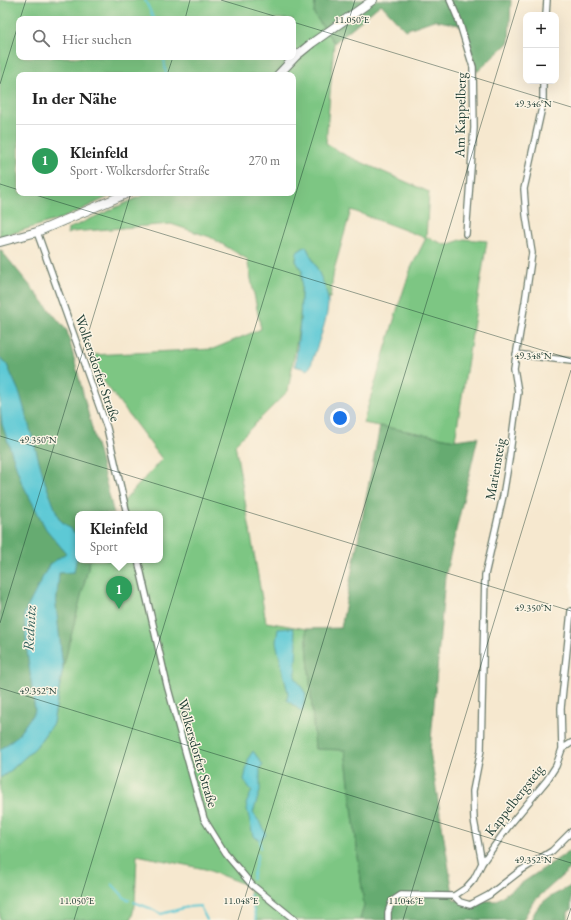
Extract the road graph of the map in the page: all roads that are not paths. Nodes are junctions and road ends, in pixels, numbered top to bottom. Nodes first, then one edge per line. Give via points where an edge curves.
1 (373, 0) edge
2 (450, 0) edge
3 (547, 0) edge
4 (546, 12) edge
5 (296, 56) edge
6 (292, 60) edge
7 (281, 72) edge
8 (543, 84) edge
9 (121, 196) edge
10 (36, 232) junction
11 (466, 234) dead end
12 (0, 242) edge
13 (516, 354) junction
14 (571, 361) edge
15 (126, 511) edge
16 (139, 563) edge
17 (571, 611) edge
18 (570, 622) edge
19 (571, 743) edge
20 (562, 749) junction
21 (571, 832) edge
22 (482, 863) junction
23 (454, 896) junction
24 (295, 920) edge
25 (388, 920) edge

1 - 5 main road
2 - 11 street, Am Kappelberg via 460,21 473,67 474,128
3 - 4 street
6 - 7 main road
8 - 13 street, Mariensteig via 543,103 524,189 532,252
9 - 10 main road
10 - 12 main road
10 - 15 street, Wolkersdorfer Straße via 107,428
13 - 14 street
13 - 22 street, Mariensteig via 514,368 518,392 510,460 485,575 481,750 473,791 474,820
16 - 24 street, Wolkersdorfer Straße via 167,685 204,819 226,853 252,885
17 - 18 street, Kappelbergsteig
18 - 20 street, Kappelbergsteig via 561,708
19 - 20 street
20 - 22 street, Kappelbergsteig via 556,766 547,780
21 - 23 street via 552,851 520,871 489,896 470,905 460,902
22 - 23 street, Kappelbergsteig via 474,879
23 - 25 street via 401,895 392,901

